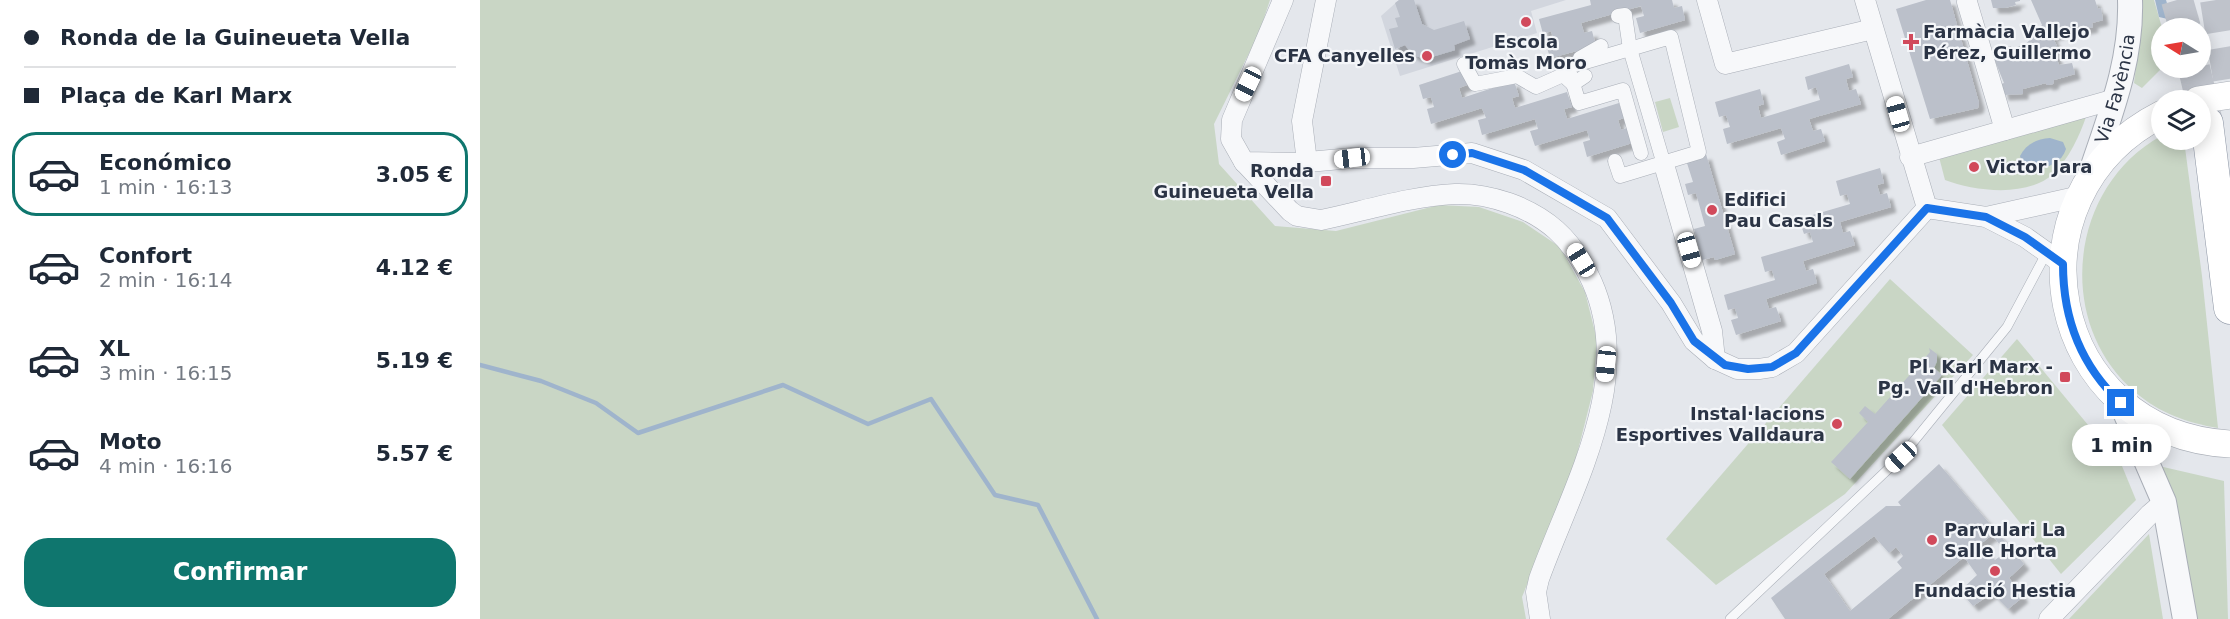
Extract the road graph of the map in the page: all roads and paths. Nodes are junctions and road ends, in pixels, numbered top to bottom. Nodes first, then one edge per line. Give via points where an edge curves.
1 (1283, 0) edge
2 (1326, 0) edge
3 (1707, 0) edge
4 (1865, 0) edge
5 (2130, 0) edge
6 (1967, 2) dead end
7 (1618, 16) dead end
8 (1873, 29) junction
9 (1601, 46) dead end
10 (1630, 49) junction
11 (1464, 64) dead end
12 (1580, 74) junction
13 (2230, 95) edge
14 (2115, 99) junction
15 (2211, 107) edge
16 (2151, 122) edge
17 (2005, 130) junction
18 (2207, 150) tunnel mouth
19 (1641, 153) dead end
20 (1910, 157) junction
21 (1615, 161) dead end
22 (1244, 162) junction
23 (1307, 162) junction
24 (1664, 165) junction
25 (2085, 186) junction
26 (1927, 208) junction
27 (1986, 217) junction
28 (2055, 258) junction
29 (2230, 308) edge
30 (1714, 359) junction
31 (2121, 403) junction
32 (2230, 444) edge
33 (2164, 502) junction
34 (1540, 619) edge
35 (1730, 619) edge
36 (2049, 619) edge
37 (2185, 619) edge

1 - 22 street via 1232,120 1231,139
2 - 23 street via 1302,121
3 - 8 street via 1725,64
4 - 8 street
5 - 14 street, Via Favència via 2128,52
6 - 17 street
7 - 10 street via 1625,15
8 - 20 street
9 - 12 street via 1580,57
10 - 12 street
10 - 24 street
10 - 24 street via 1671,38 1699,152
11 - 12 street via 1475,84 1516,76 1536,87 1563,75
12 - 19 street via 1579,103 1623,90
13 - 15 main road
14 - 17 street
14 - 25 street, Via Favència
16 - 25 main road via 2118,144
17 - 20 street
18 - 29 highway
20 - 26 street
21 - 24 street via 1620,176
22 - 23 street
22 - 34 street via 1290,211 1303,218 1321,220 1440,195 1471,195 1498,200 1534,215 1573,247 1605,316 1607,351 1599,407 1584,464 1539,579 1536,592
23 - 30 street via 1472,153 1524,170 1607,218 1671,303 1694,341
24 - 30 street via 1712,331
25 - 27 street
25 - 28 main road
26 - 27 street
26 - 30 street via 1796,353 1772,367 1759,369 1737,369
27 - 28 street
28 - 31 main road via 2078,345 2095,374
28 - 35 lane via 2007,327 1901,457
31 - 32 main road via 2147,420 2177,432
31 - 33 street
33 - 36 street
33 - 37 street

